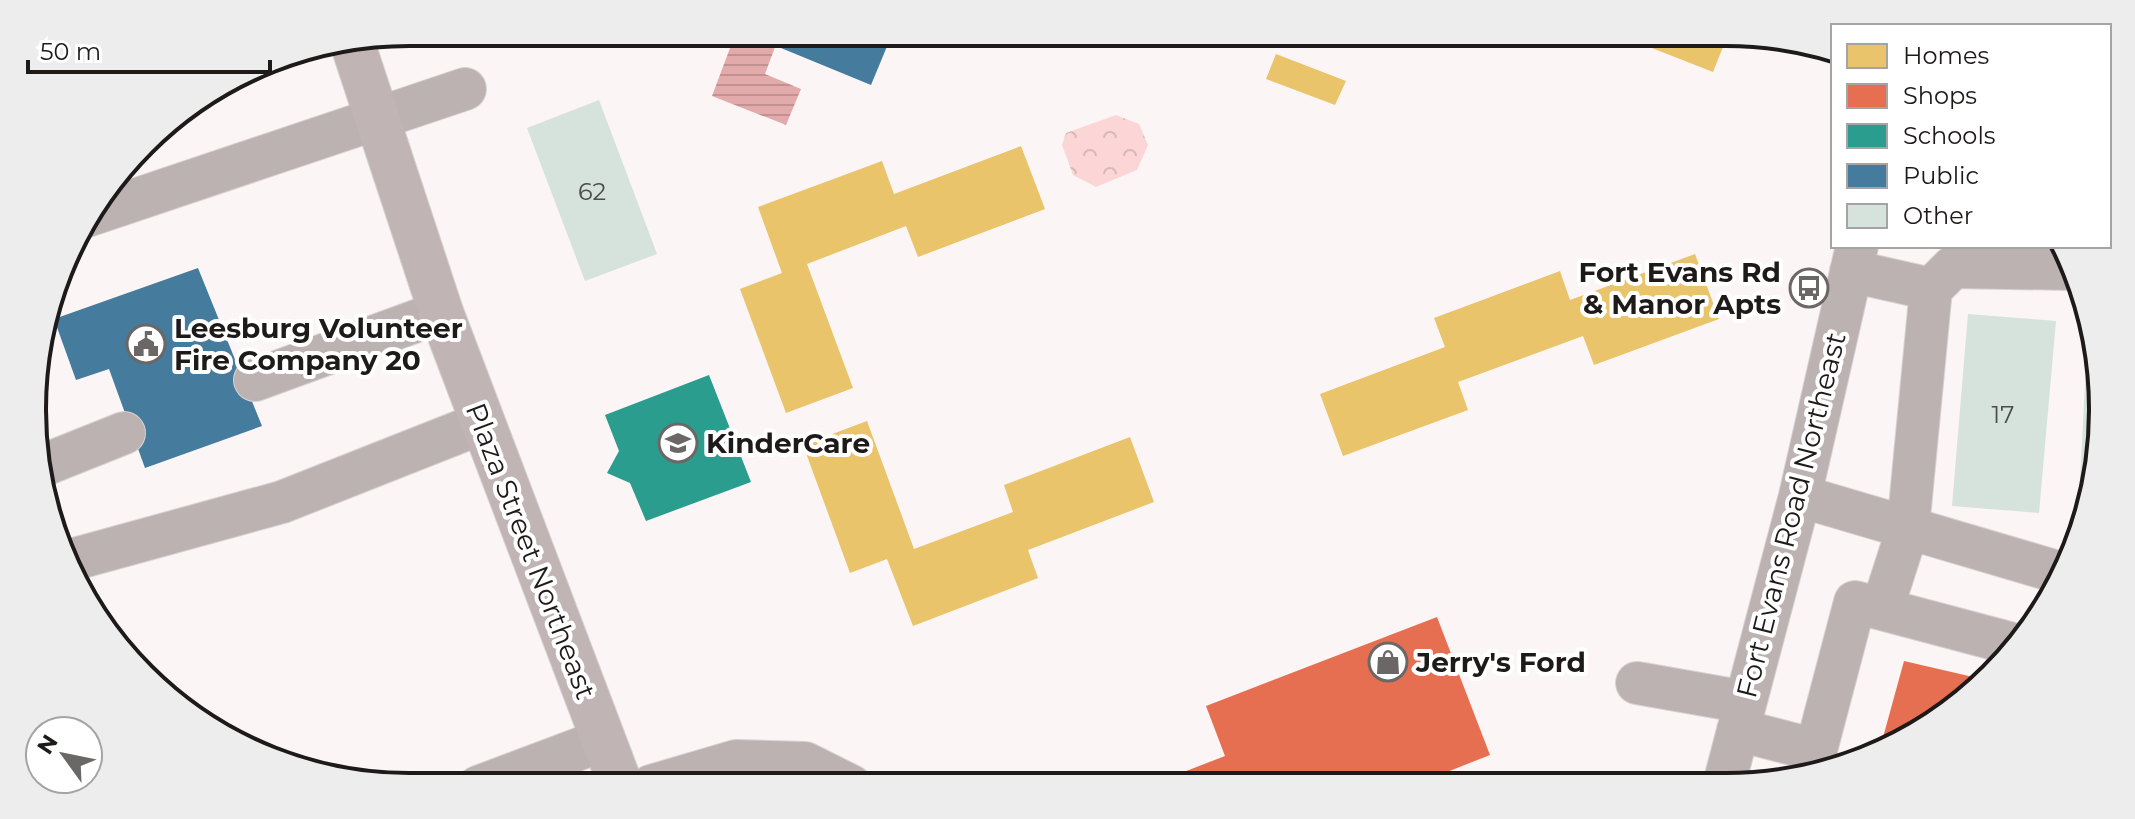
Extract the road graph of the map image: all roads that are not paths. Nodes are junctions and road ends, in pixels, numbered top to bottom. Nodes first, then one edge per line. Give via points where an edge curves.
1 (355, 50) edge
2 (465, 89) dead end
3 (376, 119) junction
4 (106, 210) edge
5 (1854, 258) edge
6 (2061, 269) edge
7 (1931, 289) junction
8 (441, 312) junction
9 (255, 380) dead end
10 (482, 423) junction
11 (124, 433) dead end
12 (50, 463) edge
13 (1800, 496) junction
14 (1908, 528) junction
15 (78, 558) edge
16 (2052, 570) edge
17 (1882, 609) junction
18 (2005, 642) edge
19 (1637, 683) dead end
20 (1742, 716) junction
21 (603, 740) junction
22 (1814, 762) edge
23 (515, 773) edge
24 (616, 773) edge
25 (695, 773) edge
26 (825, 773) edge
27 (1727, 773) edge

1 - 3 main road, Plaza Street Northeast
2 - 3 street
3 - 4 street
3 - 8 main road, Plaza Street Northeast
5 - 7 street
5 - 13 street, Fort Evans Road Northeast
6 - 7 street via 1953,267
7 - 14 street
8 - 9 street
8 - 10 main road, Plaza Street Northeast
10 - 15 street via 282,502
10 - 21 main road, Plaza Street Northeast
11 - 12 street
13 - 14 street
13 - 20 street, Fort Evans Road Northeast
14 - 16 street
14 - 17 street
17 - 18 street
17 - 22 street via 1855,602
19 - 20 street
20 - 22 street
20 - 27 street, Fort Evans Road Northeast
21 - 23 street
21 - 24 main road, Plaza Street Northeast
25 - 26 street via 736,761 805,763

